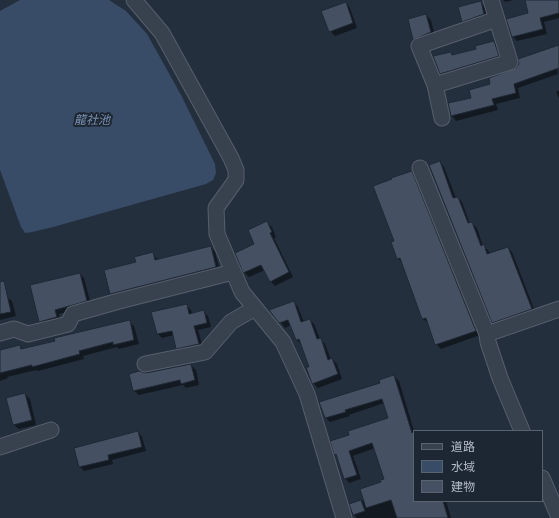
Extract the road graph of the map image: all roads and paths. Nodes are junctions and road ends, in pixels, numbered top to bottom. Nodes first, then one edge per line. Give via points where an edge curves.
1 (134, 0) edge
2 (491, 0) edge
3 (497, 19) junction
4 (435, 85) junction
5 (442, 118) dead end
6 (420, 168) dead end
7 (233, 272) junction
8 (255, 308) junction
9 (559, 310) edge
10 (0, 333) edge
11 (487, 334) junction
12 (145, 364) dead end
13 (51, 430) dead end
14 (522, 430) edge
15 (0, 447) edge
16 (543, 480) edge
17 (559, 517) edge
18 (344, 518) edge

1 - 7 street via 162,33 236,170 236,180 216,208 217,234
2 - 3 street
3 - 4 street via 510,62
3 - 4 street via 419,46
4 - 5 street
6 - 11 street
7 - 8 street via 242,292
7 - 10 street via 73,314 68,324 28,334 14,329
8 - 12 street via 231,322 205,352
8 - 18 street via 283,342 307,394
9 - 11 street
11 - 14 street via 500,378
13 - 15 street
16 - 17 street

